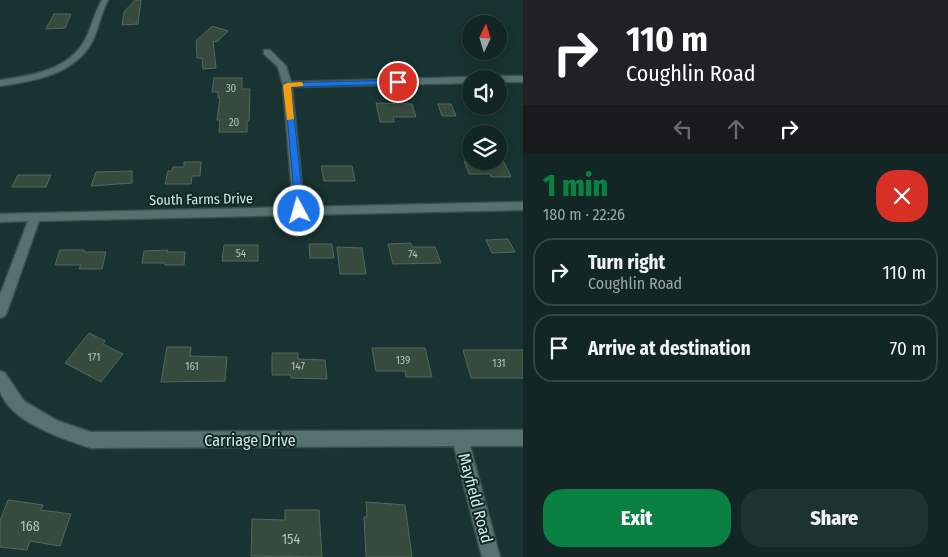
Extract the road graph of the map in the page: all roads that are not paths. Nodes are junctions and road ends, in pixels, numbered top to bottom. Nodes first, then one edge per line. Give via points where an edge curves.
1 (104, 0) edge
2 (267, 52) dead end
3 (507, 79) edge
4 (523, 79) edge
5 (462, 80) edge
6 (0, 83) edge
7 (287, 85) junction
8 (523, 206) edge
9 (299, 211) junction
10 (35, 217) junction
11 (0, 218) edge
12 (0, 312) edge
13 (0, 378) edge
14 (523, 438) edge
15 (460, 439) junction
16 (492, 557) edge

1 - 6 street via 89,41 74,59 42,75
2 - 7 street via 282,66
3 - 4 street
5 - 7 street
7 - 9 street
8 - 9 street, South Farms Drive
9 - 10 street, South Farms Drive
10 - 11 street, South Farms Drive
10 - 12 street
13 - 15 street, Carriage Drive via 19,406 54,428 91,440
14 - 15 street, Carriage Drive
15 - 16 street, Mayfield Road

